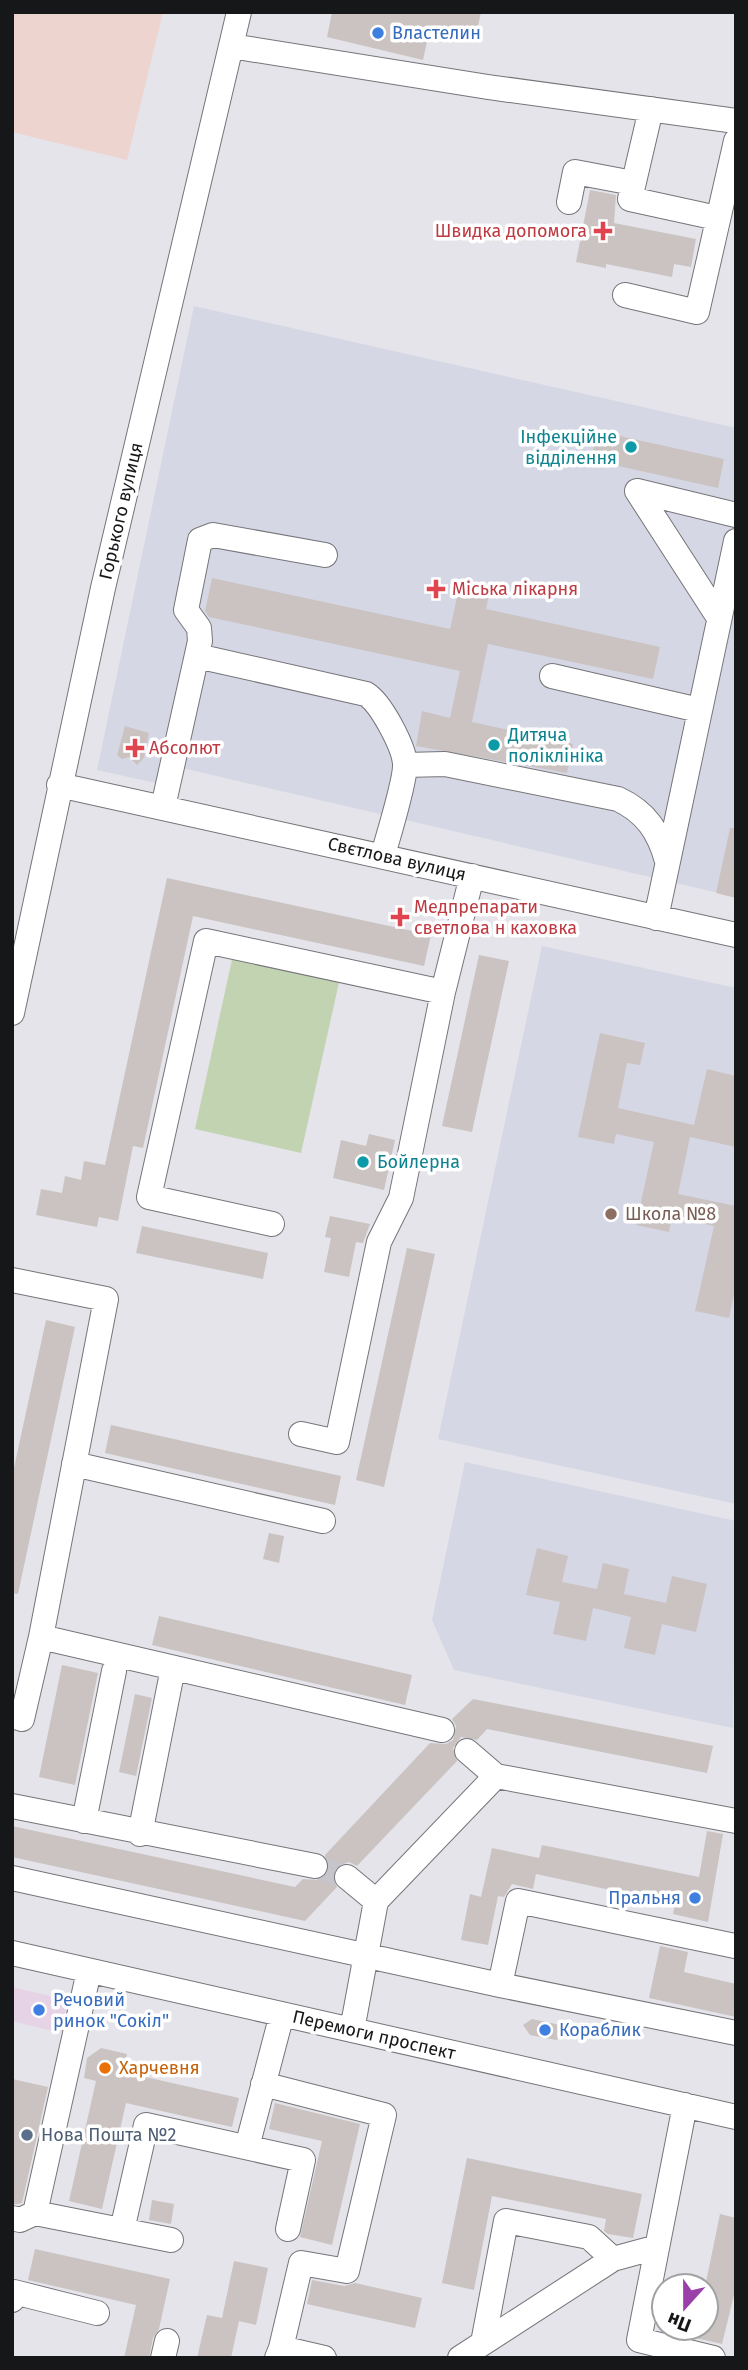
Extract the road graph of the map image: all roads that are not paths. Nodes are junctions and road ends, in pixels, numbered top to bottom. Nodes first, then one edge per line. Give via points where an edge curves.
1 (239, 12) edge
2 (231, 46) junction
3 (651, 108) junction
4 (736, 121) edge
5 (736, 141) edge
6 (633, 183) junction
7 (569, 202) dead end
8 (717, 218) junction
9 (625, 295) dead end
10 (736, 515) edge
11 (736, 541) edge
12 (325, 555) dead end
13 (719, 618) junction
14 (197, 656) junction
15 (552, 676) dead end
16 (699, 710) junction
17 (405, 765) junction
18 (59, 785) junction
19 (163, 807) junction
20 (383, 855) junction
21 (667, 861) junction
22 (472, 876) junction
23 (656, 918) junction
24 (736, 935) edge
25 (443, 992) junction
26 (12, 1013) edge
27 (272, 1224) dead end
28 (12, 1280) edge
29 (302, 1434) dead end
30 (74, 1464) junction
31 (323, 1521) dead end
32 (41, 1637) junction
33 (173, 1668) junction
34 (114, 1671) dead end
35 (12, 1716) edge
36 (442, 1730) dead end
37 (467, 1751) dead end
38 (496, 1776) junction
39 (12, 1806) edge
40 (734, 1813) edge
41 (84, 1821) junction
42 (140, 1833) junction
43 (314, 1866) tunnel mouth
44 (347, 1877) tunnel mouth
45 (12, 1878) edge
46 (376, 1901) junction
47 (735, 1946) edge
48 (12, 1954) edge
49 (367, 1955) junction
50 (89, 1971) junction
51 (500, 1985) junction
52 (282, 2014) junction
53 (352, 2030) junction
54 (736, 2033) edge
55 (263, 2084) junction
56 (685, 2105) junction
57 (736, 2117) edge
58 (247, 2147) junction
59 (20, 2218) edge
60 (288, 2229) dead end
61 (122, 2230) junction
62 (172, 2240) dead end
63 (657, 2247) junction
64 (613, 2259) junction
65 (12, 2300) edge
66 (97, 2314) dead end
67 (483, 2343) junction
68 (279, 2353) edge
69 (324, 2358) edge
70 (460, 2358) edge
71 (713, 2358) edge

1 - 2 street, Горького вулиця
2 - 3 street
2 - 18 street, Горького вулиця
3 - 4 street
3 - 6 street
5 - 8 street
6 - 7 street via 575,172
6 - 8 street via 630,199
8 - 9 street via 697,312
10 - 13 street via 637,491
11 - 13 street
12 - 14 street via 205,536 198,545 186,610 199,628
13 - 16 street
14 - 17 street via 366,694 381,708
14 - 19 street
15 - 16 street
16 - 21 street
17 - 20 street
17 - 21 street via 445,764 618,799 652,825
18 - 19 street, Свєтлова вулиця
18 - 26 street, Горького вулиця
19 - 20 street, Свєтлова вулиця
20 - 22 street, Свєтлова вулиця
21 - 23 street
22 - 23 street, Свєтлова вулиця
22 - 25 street
23 - 24 street, Свєтлова вулиця
25 - 27 street via 206,941 149,1197
25 - 29 street via 401,1198 379,1242 337,1442
28 - 30 street via 106,1298
30 - 31 street
30 - 32 street
32 - 33 street
32 - 35 street via 22,1718
33 - 36 street
33 - 42 street
34 - 41 street
37 - 38 street
38 - 40 street
38 - 46 street
39 - 41 street
41 - 42 street
42 - 43 street
44 - 46 street
45 - 49 street
46 - 49 street
47 - 51 street via 518,1901
48 - 50 street, Перемоги проспект
49 - 51 street
49 - 53 street
50 - 52 street, Перемоги проспект
50 - 59 street
51 - 54 street
52 - 53 street, Перемоги проспект
52 - 55 street
53 - 56 street, Перемоги проспект
55 - 58 street
55 - 68 street via 384,2115 347,2271 302,2263
56 - 57 street, Перемоги проспект
56 - 63 street
58 - 60 street via 303,2160
58 - 61 street via 146,2125
59 - 61 street
61 - 62 street
63 - 64 street
63 - 71 street via 639,2340
64 - 67 street
64 - 67 street via 589,2237 506,2221
65 - 66 street via 14,2292
67 - 70 street
68 - 69 street

